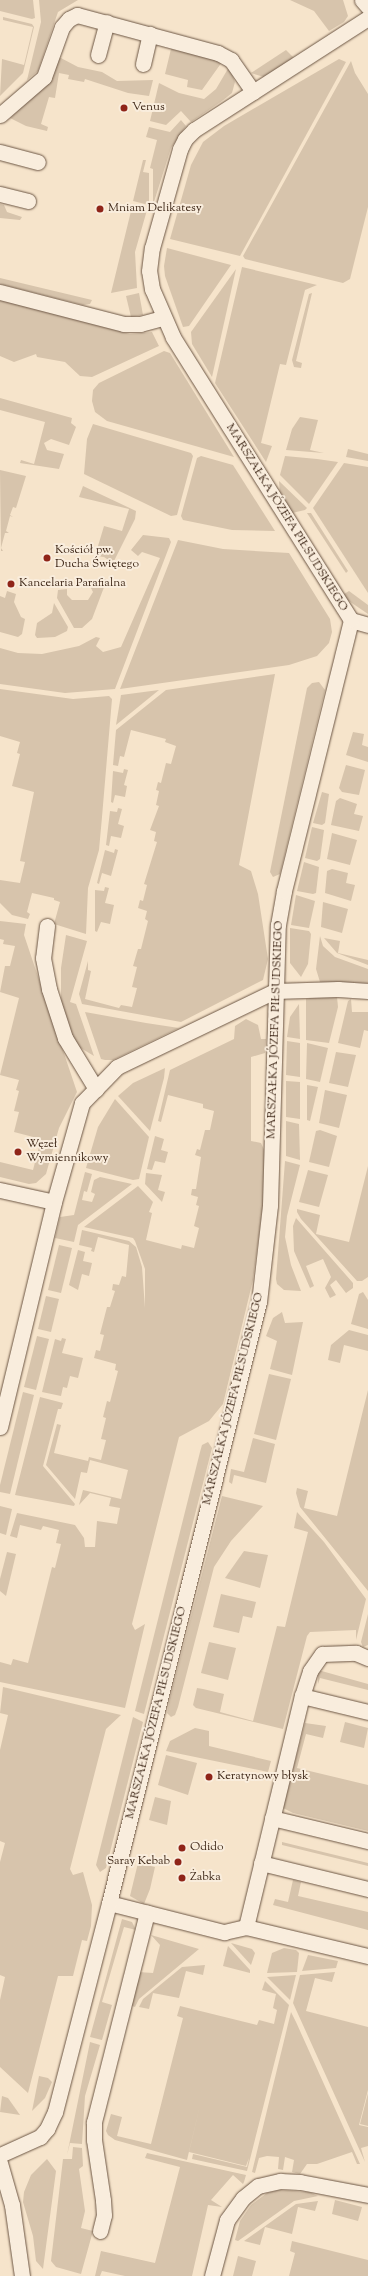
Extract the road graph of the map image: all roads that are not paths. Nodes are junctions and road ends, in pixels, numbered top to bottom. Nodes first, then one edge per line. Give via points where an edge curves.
1 (362, 0) edge
2 (368, 7) edge
3 (368, 18) edge
4 (107, 22) junction
5 (150, 34) junction
6 (98, 55) dead end
7 (144, 64) dead end
8 (253, 92) junction
9 (0, 114) edge
10 (0, 152) edge
11 (38, 162) dead end
12 (0, 194) edge
13 (28, 201) dead end
14 (0, 292) edge
15 (163, 318) junction
16 (351, 620) junction
17 (368, 625) edge
18 (47, 926) dead end
19 (275, 991) junction
20 (368, 991) edge
21 (96, 1089) junction
22 (0, 1190) edge
23 (54, 1202) junction
24 (0, 1427) edge
25 (367, 1656) edge
26 (302, 1696) junction
27 (368, 1712) edge
28 (272, 1818) junction
29 (368, 1841) edge
30 (262, 1863) junction
31 (368, 1889) edge
32 (110, 1903) junction
33 (147, 1913) junction
34 (246, 1927) junction
35 (368, 1956) edge
36 (0, 2155) edge
37 (0, 2163) edge
38 (368, 2195) edge
39 (100, 2231) dead end
40 (22, 2276) edge
41 (26, 2276) edge
42 (212, 2276) edge

1 - 2 street
3 - 8 street, MARSZAŁKA JÓZEFA PIŁSUDSKIEGO
4 - 5 street
4 - 6 street
4 - 9 street via 77,15 69,19 62,27 44,77
5 - 7 street
5 - 8 street via 218,53 231,60
8 - 15 street, MARSZAŁKA JÓZEFA PIŁSUDSKIEGO via 194,130 180,149 152,248 149,271 152,289
10 - 11 street
12 - 13 street
14 - 15 street via 124,324 140,324
15 - 16 street, MARSZAŁKA JÓZEFA PIŁSUDSKIEGO via 182,353
16 - 17 street
16 - 19 street, MARSZAŁKA JÓZEFA PIŁSUDSKIEGO via 284,890 278,925
18 - 21 street via 43,958 49,989 65,1038
19 - 20 street
19 - 21 street via 117,1067
19 - 32 street, MARSZAŁKA JÓZEFA PIŁSUDSKIEGO via 270,1205 259,1302
21 - 23 street via 82,1103
22 - 23 street
23 - 24 street
25 - 26 street via 354,1653 320,1655 310,1672
26 - 27 street
26 - 28 street
28 - 29 street
28 - 30 street
30 - 31 street
30 - 34 street
32 - 33 street
32 - 36 street, MARSZAŁKA JÓZEFA PIŁSUDSKIEGO via 50,2123 44,2134 34,2141
33 - 34 street via 224,1932
33 - 39 street via 94,2122 94,2140 104,2207
34 - 35 street
37 - 40 street via 12,2205
38 - 42 street via 300,2182 280,2181 258,2186 243,2198 227,2220
40 - 41 street

